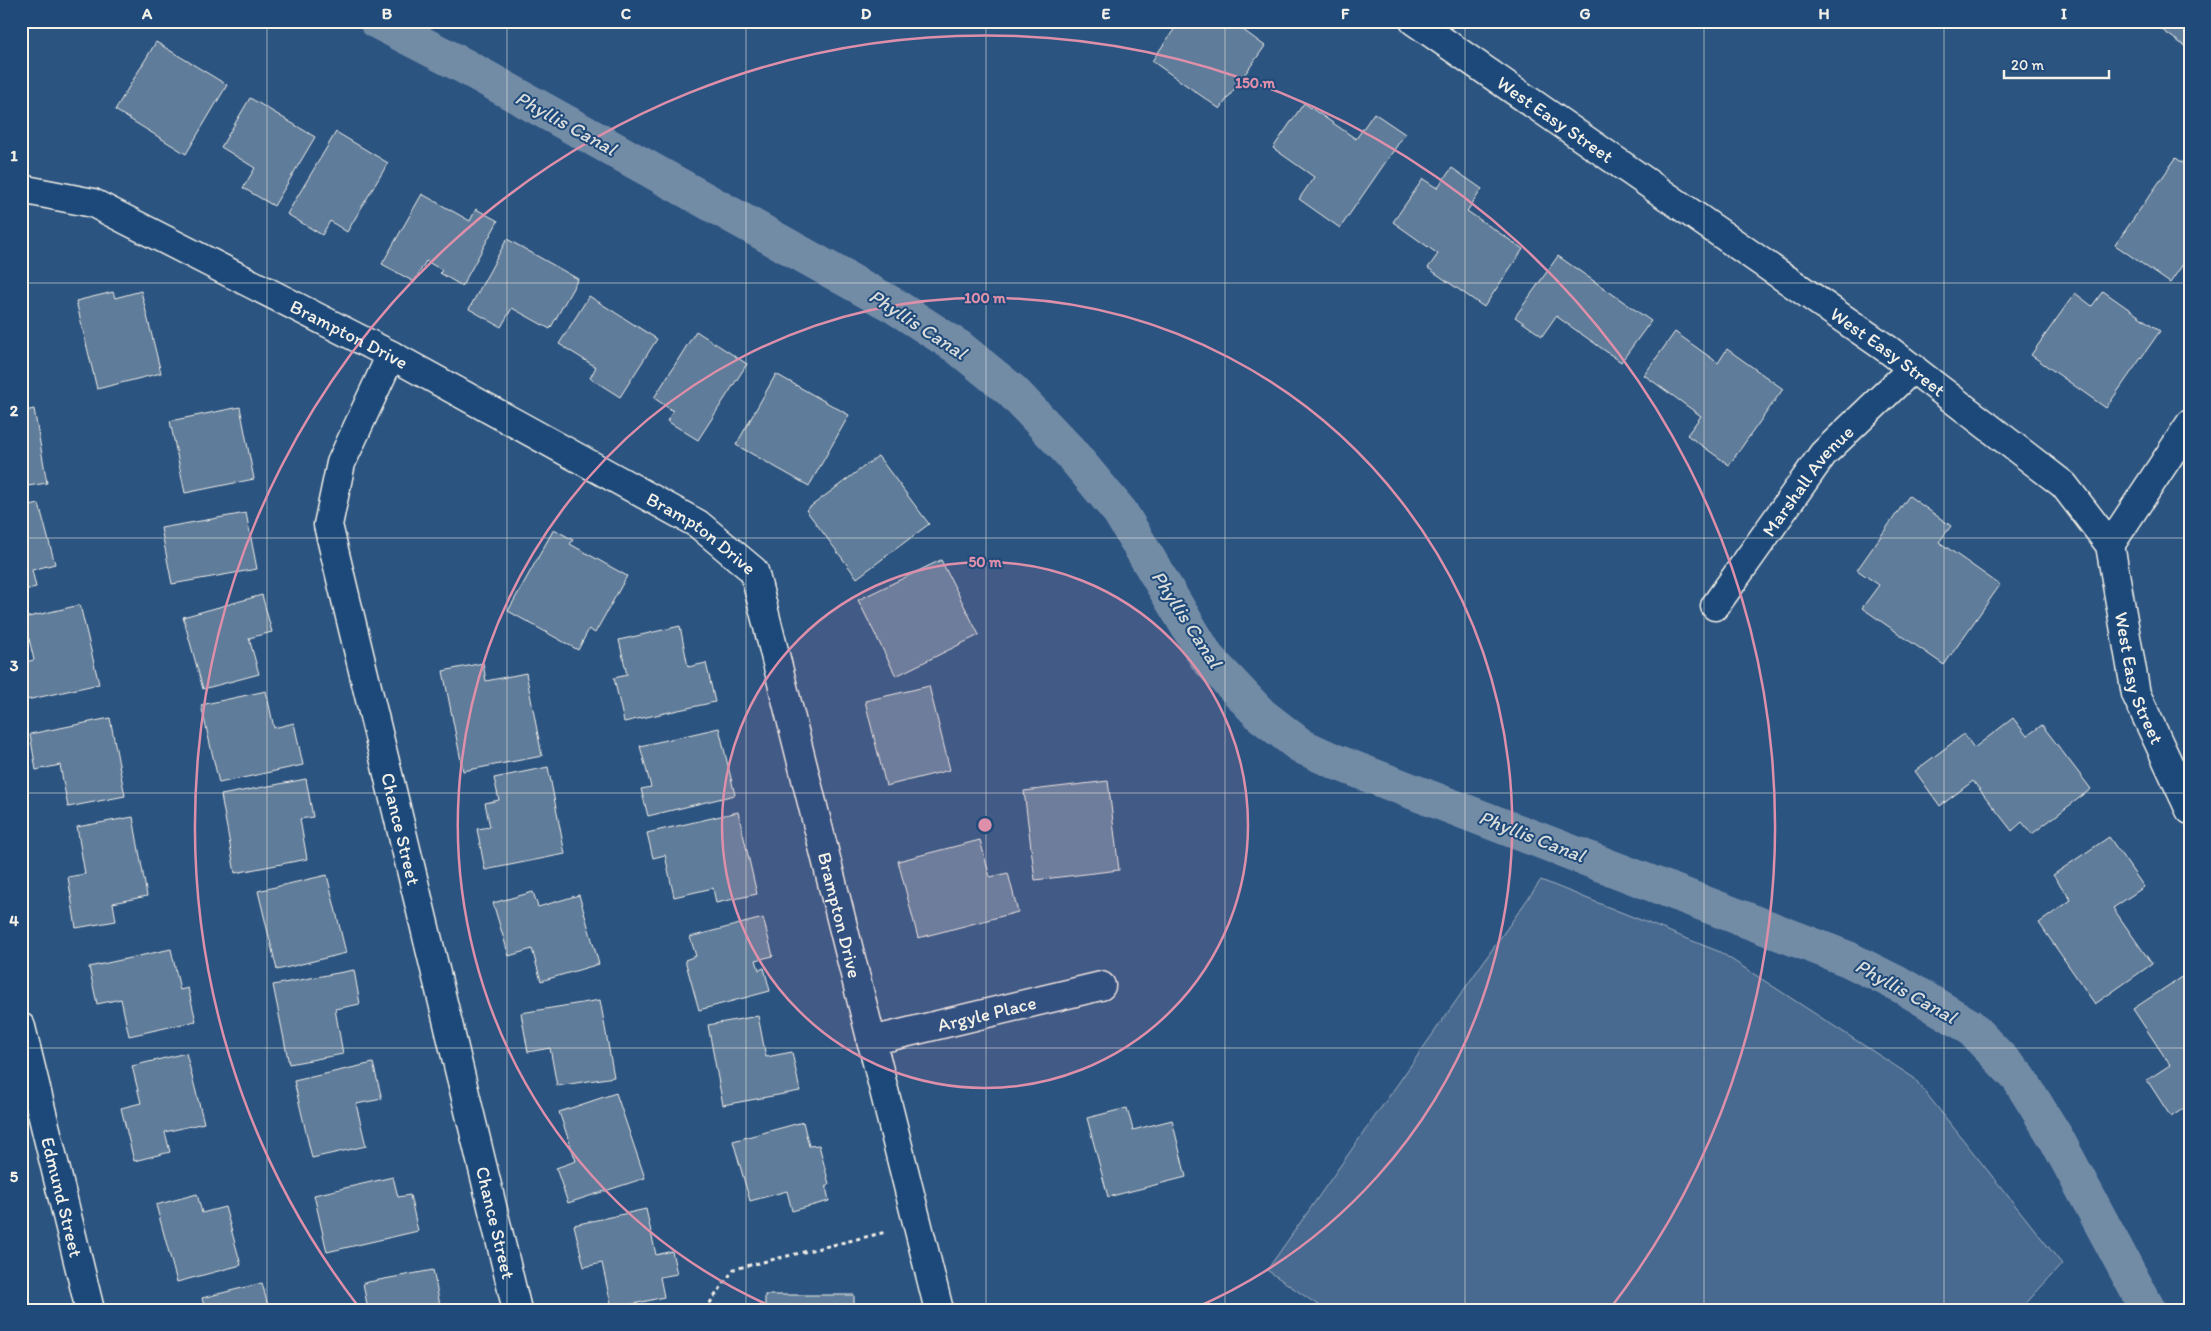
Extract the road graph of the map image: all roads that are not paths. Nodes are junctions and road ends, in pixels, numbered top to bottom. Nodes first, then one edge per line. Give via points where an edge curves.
1 (1414, 21) edge
2 (21, 189) edge
3 (392, 356) junction
4 (1913, 368) junction
5 (2190, 424) edge
6 (2110, 545) junction
7 (1715, 606) dead end
8 (2190, 810) edge
9 (1101, 986) dead end
10 (21, 1026) edge
11 (871, 1041) junction
12 (90, 1310) edge
13 (517, 1310) edge
14 (939, 1310) edge

1 - 4 street, West Easy Street
2 - 3 street, Brampton Drive via 93,203
3 - 11 street, Brampton Drive via 698,524 754,571
3 - 13 street, Chance Street via 341,463 328,525
4 - 6 street, West Easy Street via 2064,485
4 - 7 street, Marshall Avenue via 1823,454
5 - 6 street
6 - 8 street, West Easy Street via 2136,694
9 - 11 street, Argyle Place
10 - 12 street, Edmund Street
11 - 14 street, Brampton Drive

